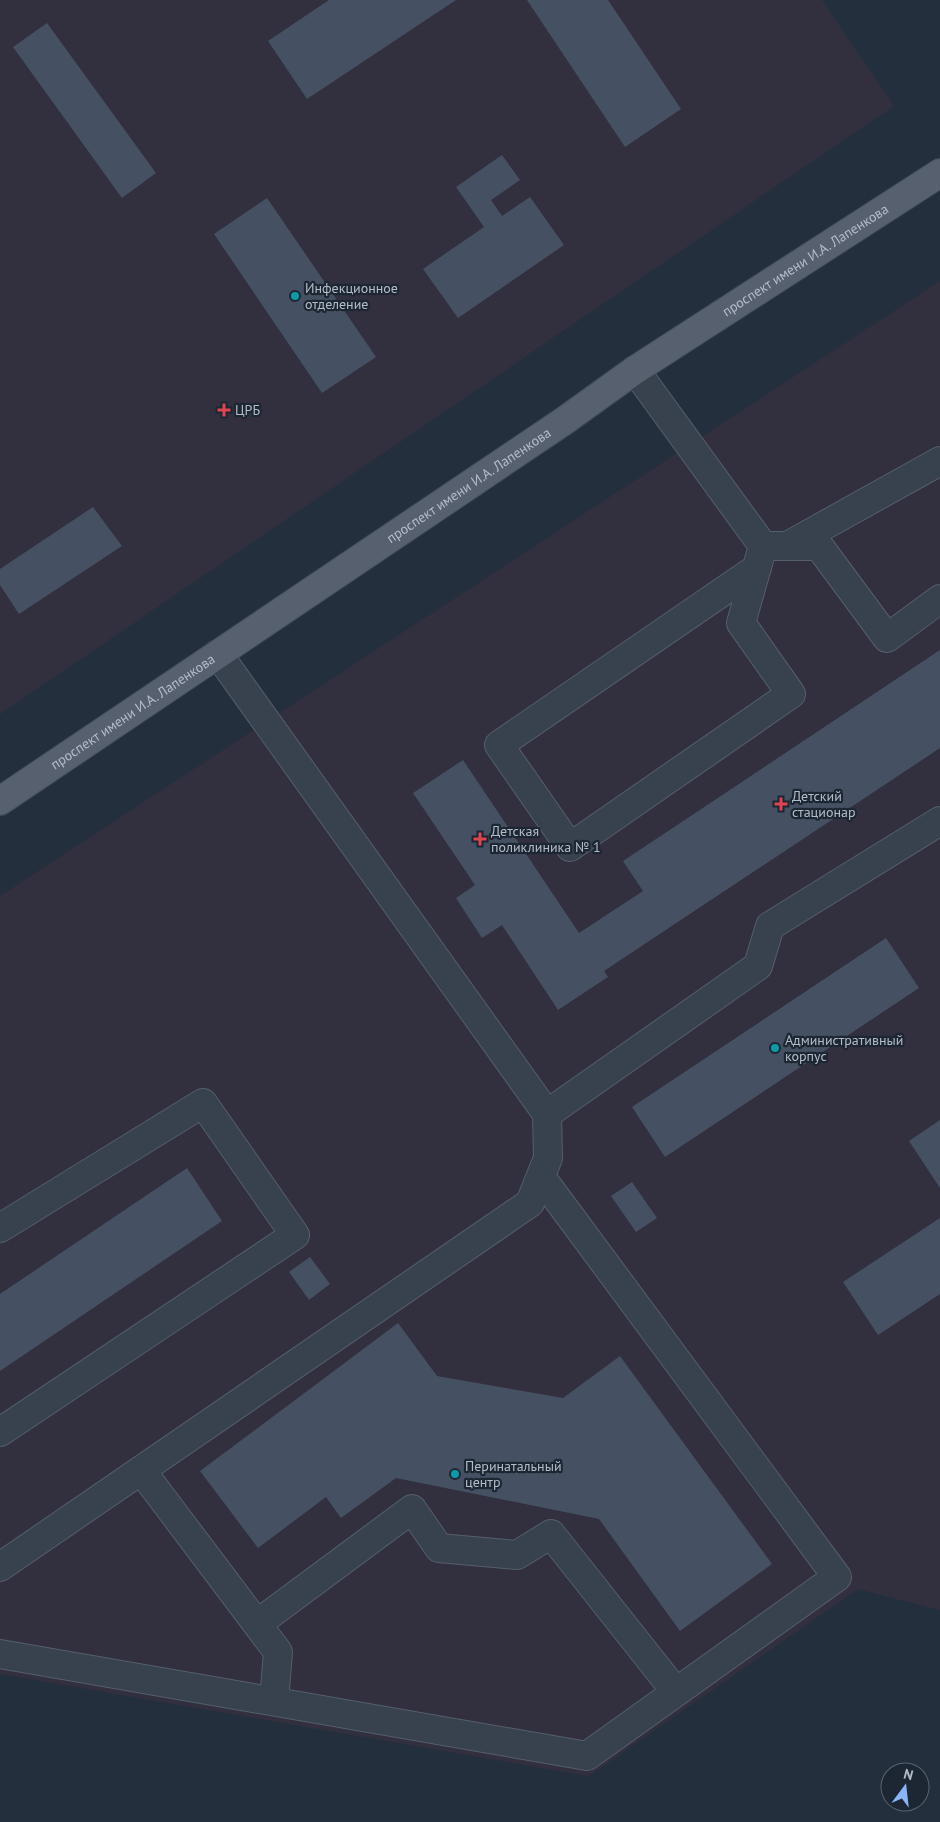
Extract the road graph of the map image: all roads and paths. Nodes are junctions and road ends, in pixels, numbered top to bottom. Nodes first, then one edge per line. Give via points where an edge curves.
1 (940, 174) edge
2 (635, 370) junction
3 (940, 461) edge
4 (769, 554) junction
5 (940, 600) edge
6 (218, 654) junction
7 (0, 801) edge
8 (940, 821) edge
9 (547, 1114) junction
10 (541, 1178) junction
11 (2, 1221) edge
12 (0, 1432) edge
13 (141, 1470) junction
14 (0, 1567) edge
15 (257, 1624) junction
16 (0, 1654) edge
17 (676, 1692) junction
18 (274, 1701) junction

1 - 2 main road, проспект имени И.А. Лапенкова
2 - 4 lane
2 - 6 main road, проспект имени И.А. Лапенкова
3 - 4 lane
4 - 4 lane via 500,745 570,847 791,694 741,622
4 - 5 lane via 819,546 887,638
6 - 7 main road, проспект имени И.А. Лапенкова
6 - 9 lane
8 - 9 lane via 770,926 758,966
9 - 10 lane via 548,1158
10 - 13 lane via 530,1203
10 - 17 lane via 837,1577
11 - 12 lane via 203,1103 295,1235
13 - 14 lane
13 - 15 lane
15 - 17 lane via 412,1509 439,1548 518,1555 551,1534
15 - 18 lane via 278,1652
16 - 18 lane
17 - 18 lane via 587,1756

